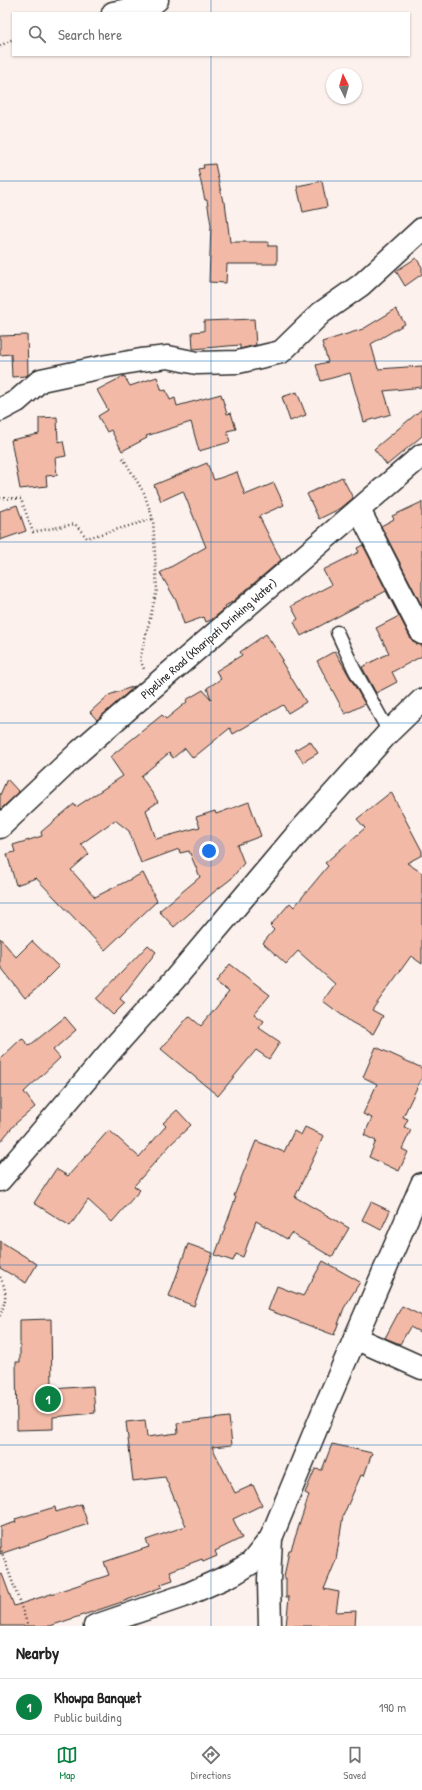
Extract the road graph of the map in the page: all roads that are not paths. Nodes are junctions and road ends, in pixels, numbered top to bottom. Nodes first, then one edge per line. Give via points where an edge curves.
1 (157, 0) edge
2 (117, 12) edge
3 (422, 229) edge
4 (0, 410) edge
5 (422, 455) edge
6 (359, 510) junction
7 (337, 632) dead end
8 (422, 633) edge
9 (422, 700) edge
10 (389, 732) junction
11 (0, 827) edge
12 (0, 1180) edge
13 (422, 1184) edge
14 (355, 1338) junction
15 (422, 1368) edge
16 (271, 1538) junction
17 (95, 1626) edge
18 (270, 1626) edge

1 - 2 street via 151,5
3 - 4 street via 361,285 321,313 281,352 238,362 196,363 168,357 93,369 41,380 17,401
5 - 6 street, Pipeline Road (Kharipati Drinking Water)
6 - 8 street
6 - 11 street, Pipeline Road (Kharipati Drinking Water) via 80,751
7 - 10 lane
9 - 10 street
10 - 12 street via 297,834
13 - 14 street
14 - 15 street
14 - 16 street
16 - 17 street via 250,1563 233,1574 186,1595
16 - 18 street

